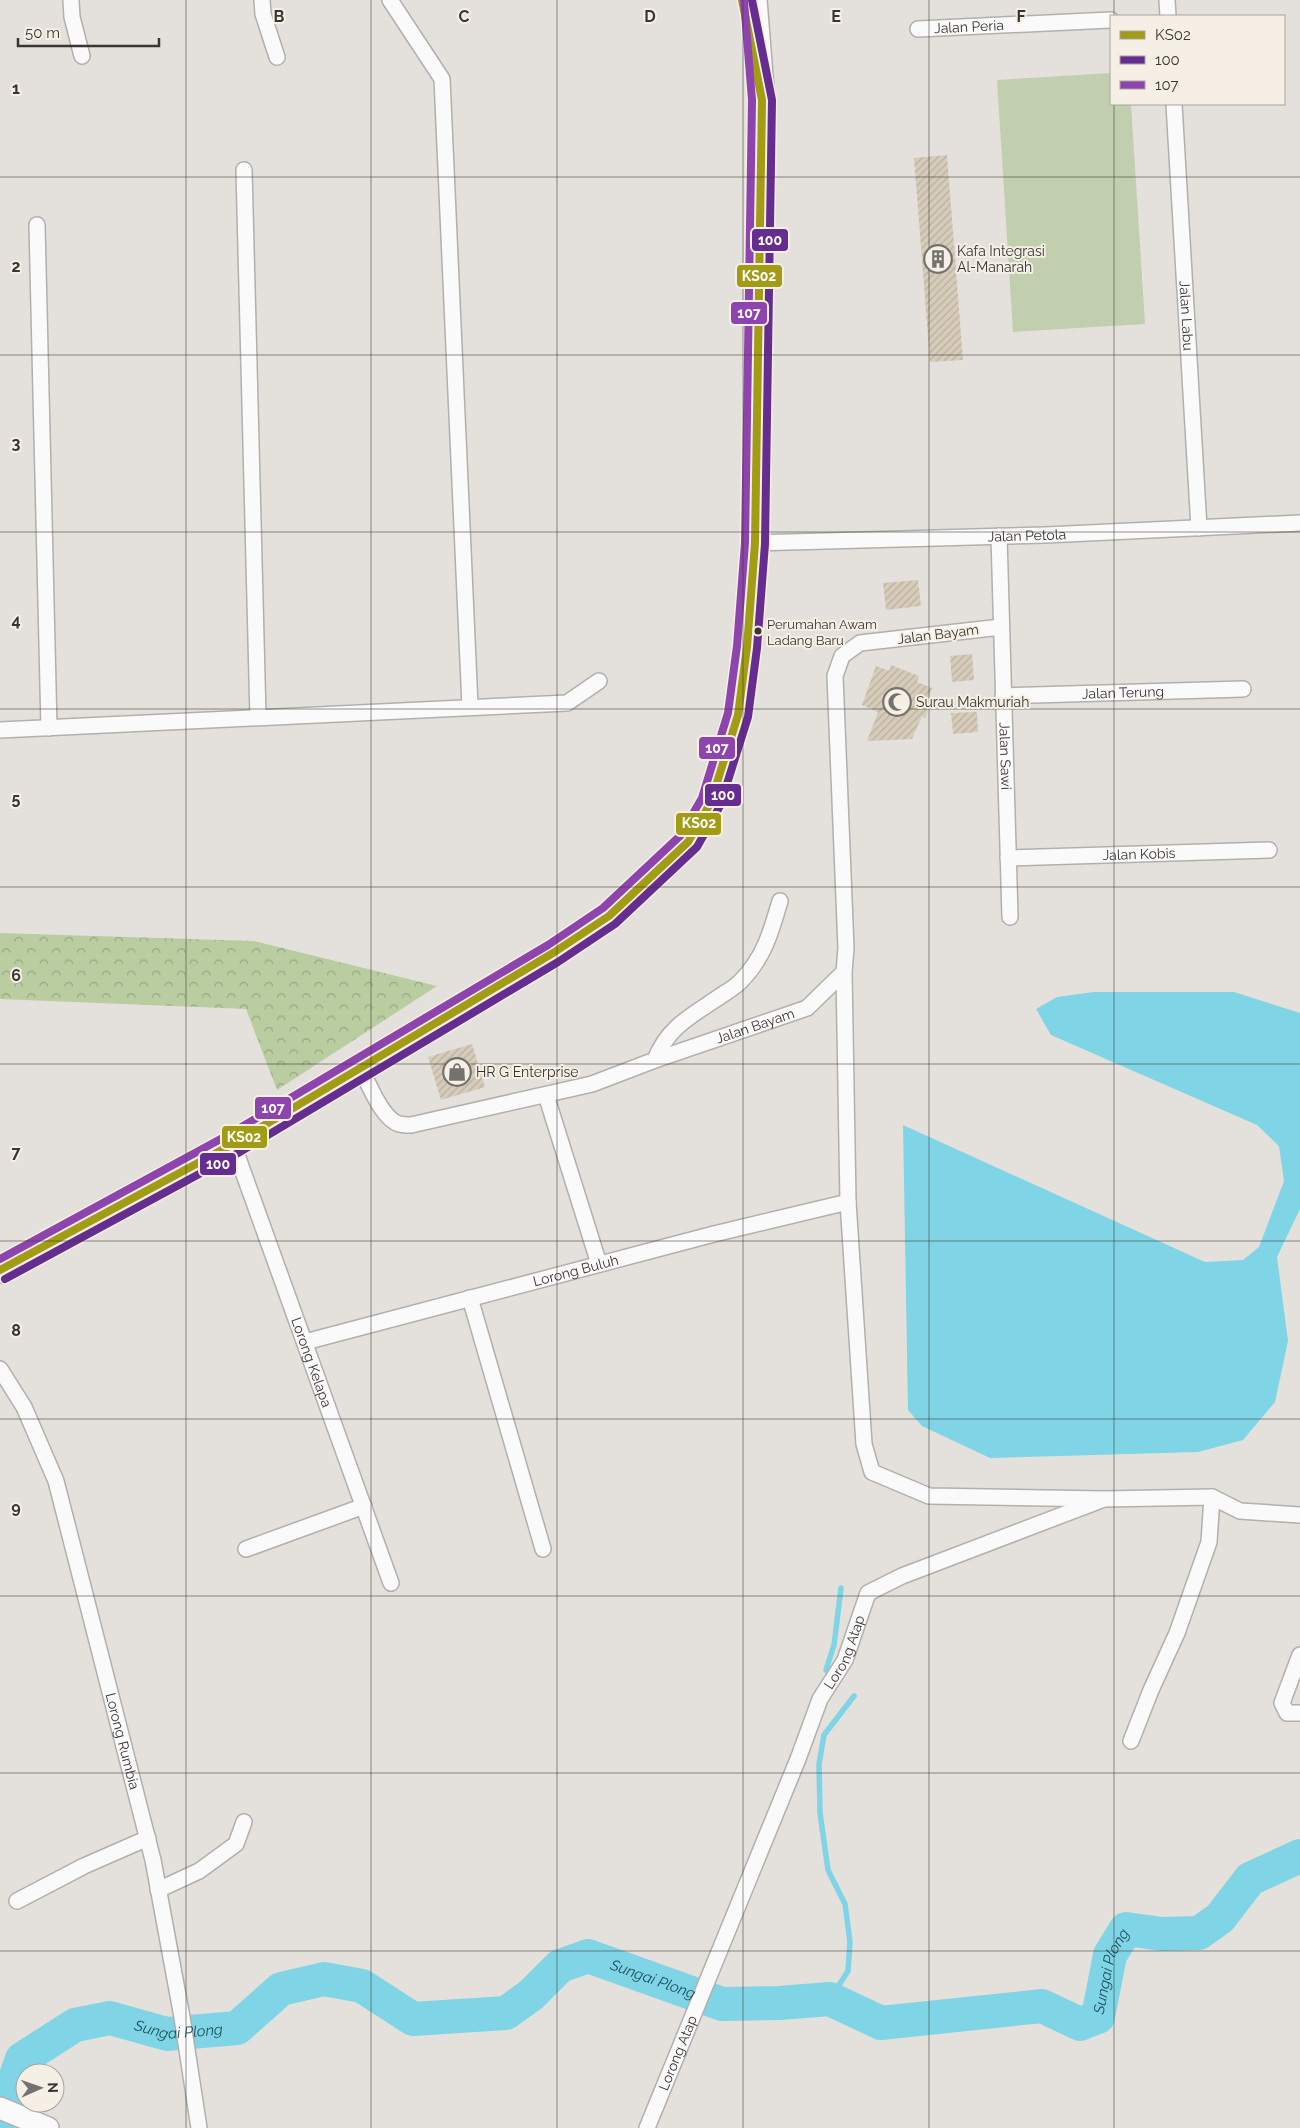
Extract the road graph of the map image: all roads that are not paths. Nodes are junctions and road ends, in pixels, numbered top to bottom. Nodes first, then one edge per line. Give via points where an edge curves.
1 (71, 0) edge
2 (262, 0) edge
3 (390, 0) edge
4 (742, 0) edge
5 (754, 0) edge
6 (1168, 0) edge
7 (1168, 15) edge
8 (1110, 20) edge
9 (918, 29) dead end
10 (82, 56) dead end
11 (277, 58) dead end
12 (762, 100) junction
13 (1174, 105) edge
14 (244, 170) dead end
15 (36, 225) dead end
16 (1300, 523) edge
17 (1199, 528) junction
18 (999, 536) junction
19 (755, 543) junction
20 (1001, 626) junction
21 (600, 681) dead end
22 (1243, 689) dead end
23 (1003, 696) junction
24 (470, 706) junction
25 (258, 718) junction
26 (49, 728) junction
27 (0, 730) edge
28 (1269, 850) dead end
29 (1008, 858) junction
30 (780, 901) dead end
31 (1010, 917) dead end
32 (844, 972) junction
33 (655, 1060) junction
34 (361, 1069) junction
35 (546, 1095) junction
36 (233, 1144) junction
37 (848, 1202) junction
38 (599, 1264) junction
39 (0, 1270) edge
40 (470, 1298) junction
41 (305, 1342) junction
42 (0, 1369) edge
43 (1212, 1497) junction
44 (1104, 1499) junction
45 (364, 1506) junction
46 (1300, 1514) edge
47 (246, 1548) dead end
48 (543, 1549) dead end
49 (392, 1583) dead end
50 (1300, 1655) edge
51 (1300, 1713) edge
52 (1131, 1741) dead end
53 (244, 1822) dead end
54 (148, 1838) junction
55 (158, 1890) junction
56 (17, 1901) dead end
57 (0, 2108) edge
58 (43, 2126) edge
59 (199, 2128) edge
60 (646, 2128) edge

1 - 10 street
2 - 11 street via 263,14
3 - 24 street via 442,79
4 - 12 highway
5 - 12 highway
6 - 7 street
8 - 9 street, Jalan Peria
12 - 19 highway
13 - 17 street, Jalan Labu
14 - 25 street
15 - 26 street
16 - 17 street, Jalan Petola
17 - 18 street, Jalan Petola
18 - 19 street, Jalan Petola
18 - 20 street, Jalan Sawi
19 - 34 highway via 738,715 711,802 688,842 609,916
20 - 23 street, Jalan Sawi
20 - 32 street, Jalan Bayam via 860,643 842,656 835,676 846,948
21 - 24 street via 567,703
22 - 23 street, Jalan Terung
23 - 29 street, Jalan Sawi
24 - 25 street
25 - 26 street
26 - 27 street
28 - 29 street, Jalan Kobis
29 - 31 street, Jalan Sawi
30 - 33 street via 759,960 739,983 683,1020 665,1039
32 - 33 street, Jalan Bayam via 807,1008
32 - 37 street
33 - 35 street, Jalan Bayam via 592,1084
34 - 35 street, Jalan Bayam via 383,1110 399,1124 411,1125
34 - 36 highway
35 - 38 street
36 - 39 highway
36 - 41 street, Lorong Kelapa
37 - 38 street, Lorong Buluh
37 - 44 street via 864,1444 872,1472 929,1496
38 - 40 street, Lorong Buluh
40 - 41 street, Lorong Buluh
40 - 48 street
41 - 45 street, Lorong Kelapa
42 - 54 street, Lorong Rumbia via 24,1407 56,1481
43 - 44 street, Lorong Atap
43 - 46 street, Lorong Atap via 1240,1511
43 - 52 street via 1209,1542 1178,1633
44 - 60 street, Lorong Atap via 902,1576 868,1593 845,1660 820,1699
45 - 47 street
45 - 49 street, Lorong Kelapa
50 - 51 street via 1282,1703 1287,1713
53 - 55 street via 236,1844 199,1871
54 - 55 street, Lorong Rumbia
54 - 56 street via 84,1866
55 - 59 street, Lorong Rumbia
57 - 58 main road

